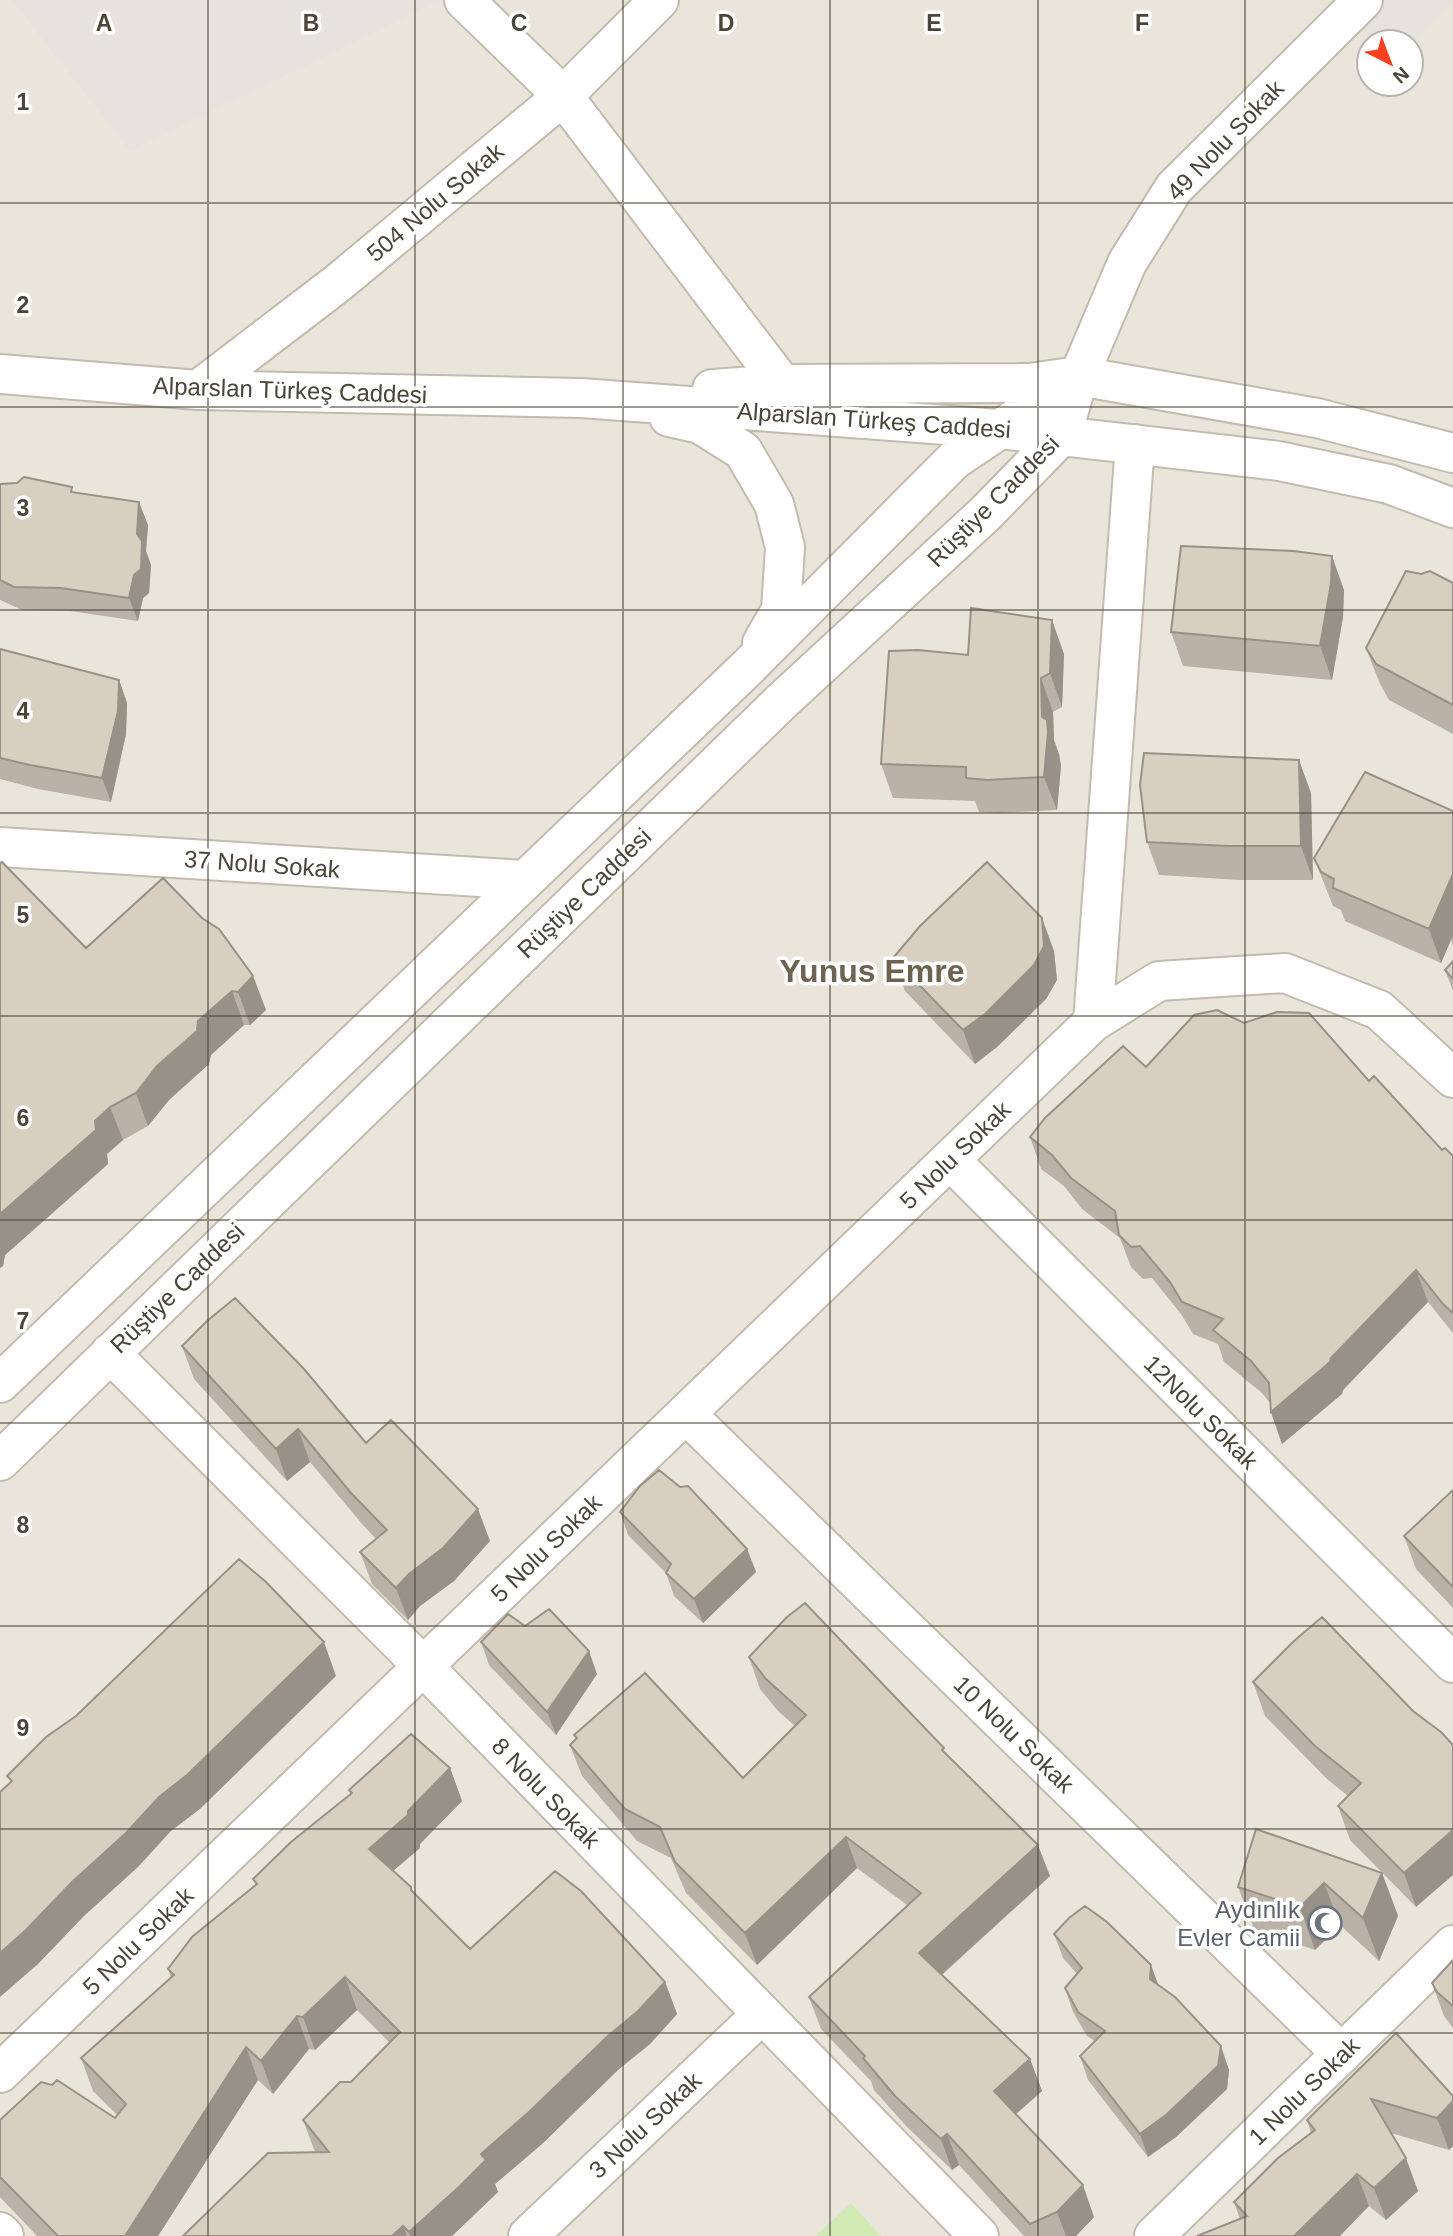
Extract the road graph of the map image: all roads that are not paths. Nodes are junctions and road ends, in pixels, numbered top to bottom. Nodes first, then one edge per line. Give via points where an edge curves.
1 (464, 0) edge
2 (659, 0) edge
3 (1363, 0) edge
4 (563, 96) junction
5 (0, 374) edge
6 (1079, 376) junction
7 (782, 384) junction
8 (198, 390) junction
9 (581, 398) junction
10 (999, 429) junction
11 (1062, 435) junction
12 (1135, 444) junction
13 (1453, 453) edge
14 (1453, 508) edge
15 (747, 668) junction
16 (0, 847) edge
17 (525, 880) junction
18 (1093, 1022) junction
19 (1453, 1077) edge
20 (950, 1160) junction
21 (110, 1353) junction
22 (1, 1379) edge
23 (686, 1414) junction
24 (0, 1461) edge
25 (1453, 1663) edge
26 (423, 1666) junction
27 (1453, 1945) edge
28 (762, 2014) junction
29 (1342, 2054) junction
30 (0, 2073) edge
31 (0, 2232) edge
32 (4, 2236) edge
33 (528, 2236) edge
34 (979, 2236) edge
35 (1154, 2236) edge

1 - 4 street
2 - 4 street, 504 Nolu Sokak
3 - 6 street, 49 Nolu Sokak via 1174,188 1128,263
4 - 7 street
4 - 8 street, 504 Nolu Sokak via 338,284
5 - 8 street, Alparslan Türkeş Caddesi
6 - 7 street, Alparslan Türkeş Caddesi via 1029,383
6 - 10 street, Rüştiye Caddesi
6 - 11 street, Rüştiye Caddesi
6 - 13 street, Alparslan Türkeş Caddesi via 1318,418
7 - 9 street, Alparslan Türkeş Caddesi
8 - 9 street, Alparslan Türkeş Caddesi
9 - 10 street, Alparslan Türkeş Caddesi
9 - 15 street via 700,424 743,451 774,504 785,547 781,610
10 - 11 street, Alparslan Türkeş Caddesi
10 - 15 street, Rüştiye Caddesi via 954,460
11 - 12 street, Alparslan Türkeş Caddesi
11 - 21 street, Rüştiye Caddesi
12 - 14 street, Alparslan Türkeş Caddesi via 1279,461 1389,484
12 - 18 street
15 - 17 street, Rüştiye Caddesi
16 - 17 street, 37 Nolu Sokak
17 - 22 street, Rüştiye Caddesi
18 - 19 street, 5 Nolu Sokak via 1158,981 1284,973 1379,1010
18 - 20 street, 5 Nolu Sokak
20 - 23 street, 5 Nolu Sokak
20 - 25 street, 12Nolu Sokak
21 - 24 street, Rüştiye Caddesi
21 - 26 street, 8 Nolu Sokak
23 - 26 street, 5 Nolu Sokak
23 - 29 street, 10 Nolu Sokak
26 - 28 street, 8 Nolu Sokak
26 - 30 street, 5 Nolu Sokak
27 - 29 street, 1 Nolu Sokak
28 - 33 street, 3 Nolu Sokak
28 - 34 street, 8 Nolu Sokak
29 - 35 street, 1 Nolu Sokak
31 - 32 street

